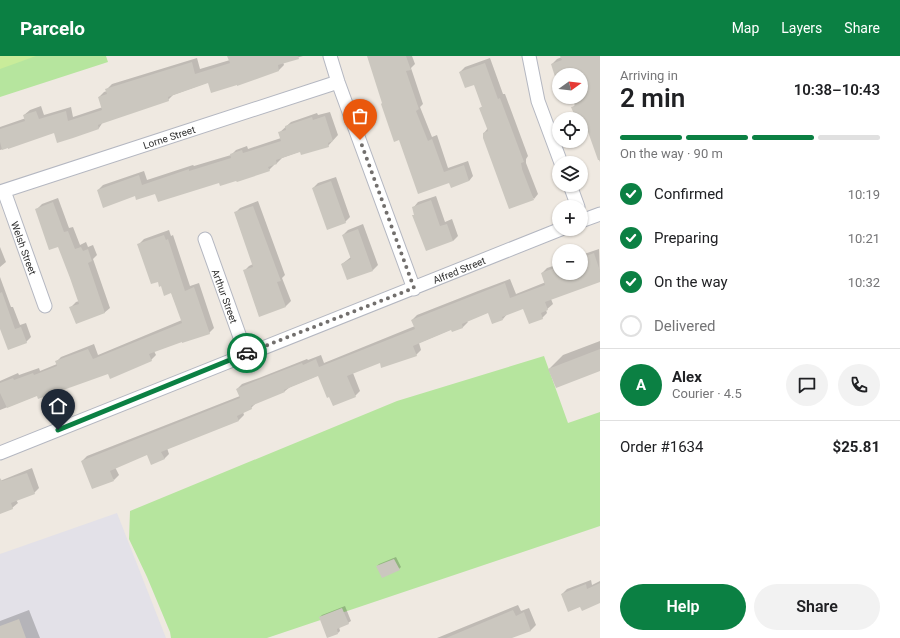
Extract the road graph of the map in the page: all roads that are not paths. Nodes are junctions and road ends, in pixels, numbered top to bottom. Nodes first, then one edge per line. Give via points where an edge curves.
1 (330, 56) edge
2 (529, 56) edge
3 (338, 82) junction
4 (559, 156) edge
5 (2, 192) edge
6 (600, 214) edge
7 (588, 217) edge
8 (552, 233) edge
9 (205, 239) dead end
10 (414, 288) junction
11 (45, 306) dead end
12 (246, 354) junction
13 (0, 453) edge

1 - 3 street
2 - 4 street via 538,101
3 - 5 street, Lorne Street
3 - 10 street
5 - 11 street, Welsh Street
6 - 7 street
8 - 10 street, Alfred Street
9 - 12 street, Arthur Street
10 - 12 street, Alfred Street
12 - 13 street, Alfred Street

